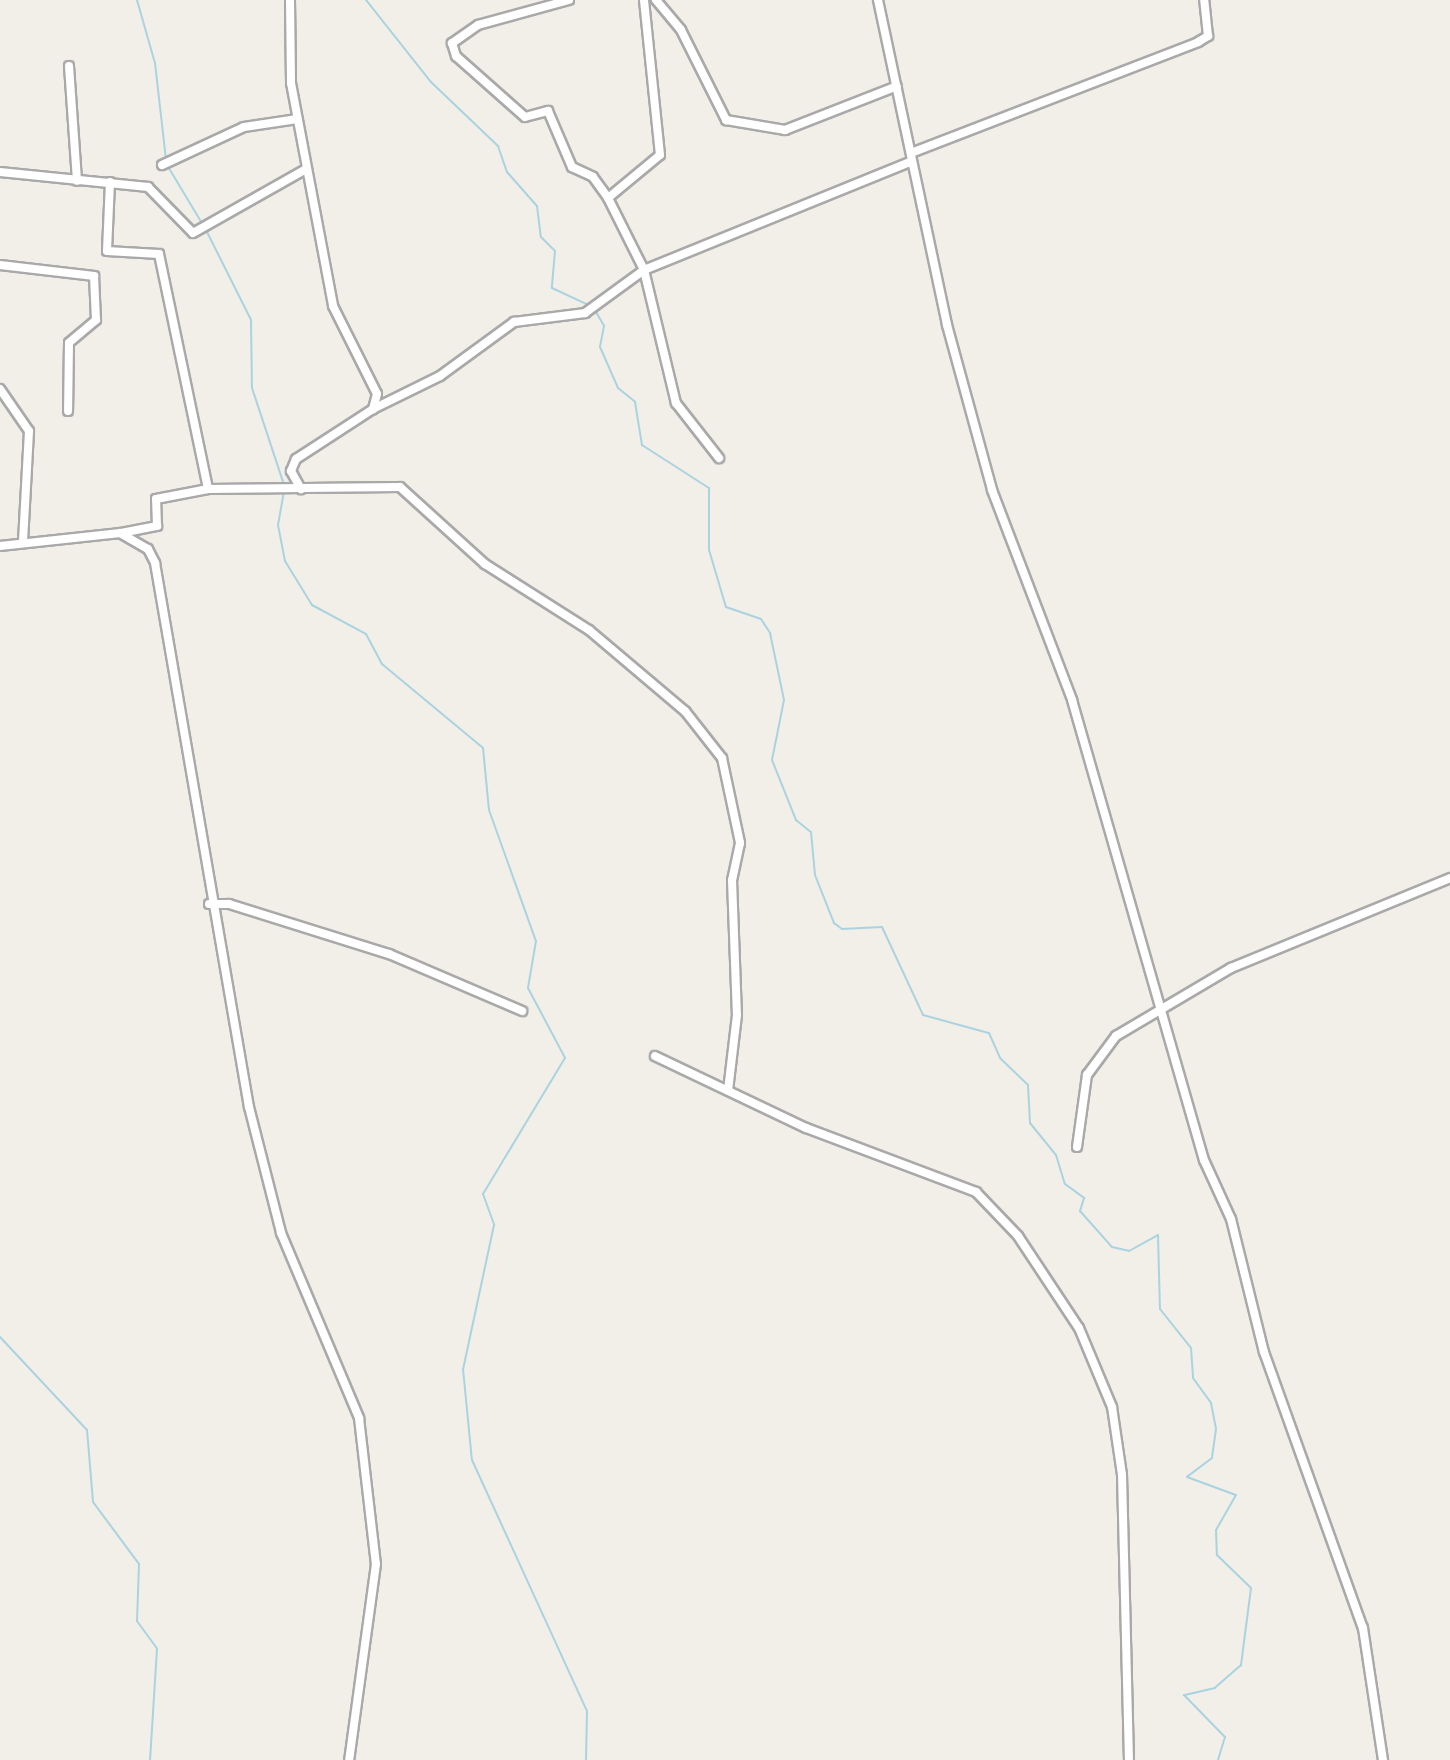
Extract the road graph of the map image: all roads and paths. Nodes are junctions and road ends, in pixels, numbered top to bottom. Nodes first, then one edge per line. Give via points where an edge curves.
1 (290, 0) edge
2 (569, 0) edge
3 (644, 0) edge
4 (656, 0) edge
5 (878, 0) edge
6 (1204, 0) edge
7 (69, 66) dead end
8 (897, 86) junction
9 (297, 119) junction
10 (911, 157) junction
11 (162, 165) dead end
12 (306, 169) junction
13 (0, 172) edge
14 (77, 181) junction
15 (110, 182) junction
16 (608, 198) junction
17 (0, 265) edge
18 (644, 270) junction
19 (0, 389) edge
20 (373, 409) junction
21 (68, 411) dead end
22 (719, 458) dead end
23 (208, 489) junction
24 (301, 489) junction
25 (120, 533) junction
26 (23, 541) junction
27 (0, 546) edge
28 (1450, 878) edge
29 (209, 904) junction
30 (1159, 1009) junction
31 (522, 1011) dead end
32 (655, 1056) dead end
33 (728, 1090) junction
34 (1077, 1147) dead end
35 (349, 1760) edge
36 (1129, 1760) edge
37 (1383, 1760) edge

1 - 9 street
2 - 16 street via 478,25 452,43 456,56 525,117 548,111 572,167 593,177
3 - 16 street via 660,155
4 - 8 street via 681,30 726,120 785,130
5 - 8 street
6 - 10 street via 1208,36 1198,42
7 - 14 street
8 - 10 street
9 - 11 street via 244,127
9 - 12 street
10 - 18 street
10 - 30 street via 992,490 1072,700
12 - 15 street via 193,233 148,187
12 - 20 street via 333,306 377,394
13 - 14 street
14 - 15 street
15 - 23 street via 107,251 159,254
16 - 18 street
17 - 21 street via 94,276 96,320 69,343
18 - 20 street via 585,313 514,322 440,376
18 - 22 street via 676,403
19 - 26 street via 31,448
20 - 24 street via 296,459 291,471
23 - 24 street
23 - 25 street via 156,499 157,526
24 - 33 street via 400,487 485,564 631,662 716,747 741,851 732,880 737,1015
25 - 26 street
25 - 29 street via 148,549 168,617
26 - 27 street
28 - 30 street via 1231,968
29 - 31 street via 229,904 389,954
29 - 35 street via 281,1233 359,1418 376,1564
30 - 34 street via 1096,1059 1082,1090
30 - 37 street via 1204,1160 1231,1219 1264,1352 1363,1628
32 - 33 street
33 - 36 street via 985,1197 1079,1328 1099,1368 1118,1441

